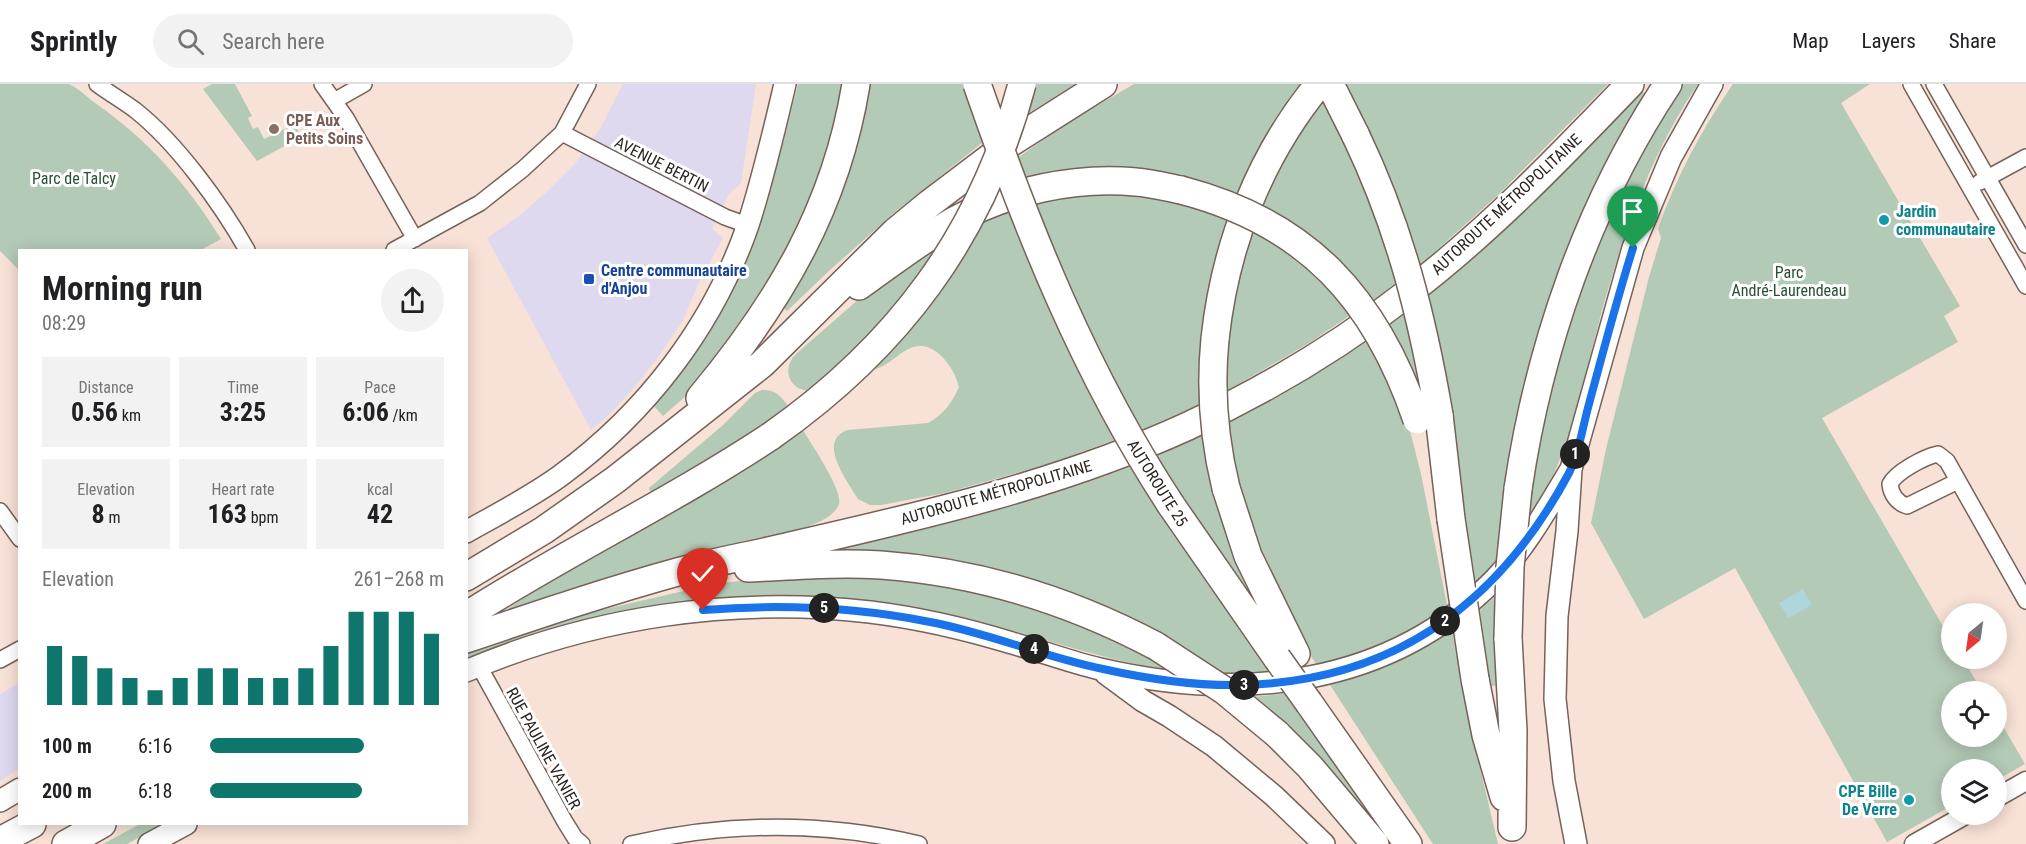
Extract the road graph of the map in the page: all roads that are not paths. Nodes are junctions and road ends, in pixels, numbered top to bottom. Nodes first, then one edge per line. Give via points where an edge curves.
1 (97, 84) edge
2 (322, 84) edge
3 (364, 84) edge
4 (588, 84) edge
5 (785, 84) edge
6 (856, 84) edge
7 (977, 84) edge
8 (1022, 84) edge
9 (1103, 84) edge
10 (1319, 84) edge
11 (1330, 84) edge
12 (1630, 84) edge
13 (1668, 84) edge
14 (1712, 84) edge
15 (1911, 84) edge
16 (1935, 84) edge
17 (334, 101) junction
18 (562, 133) junction
19 (2026, 157) edge
20 (1988, 178) junction
21 (1969, 188) junction
22 (747, 225) junction
23 (415, 239) junction
24 (2026, 245) edge
25 (246, 249) edge
26 (396, 249) edge
27 (2026, 286) edge
28 (762, 364) junction
29 (666, 438) junction
30 (1571, 470) junction
31 (1958, 481) dead end
32 (0, 511) edge
33 (1451, 519) junction
34 (468, 531) edge
35 (18, 536) edge
36 (683, 570) junction
37 (468, 577) edge
38 (2026, 601) edge
39 (468, 615) edge
40 (468, 638) edge
41 (18, 650) edge
42 (1287, 656) junction
43 (0, 660) edge
44 (473, 669) edge
45 (1100, 669) junction
46 (2026, 781) edge
47 (18, 790) edge
48 (2007, 792) edge
49 (0, 801) edge
50 (30, 825) edge
51 (100, 825) edge
52 (184, 825) edge
53 (1948, 825) edge
54 (1515, 835) edge
55 (0, 842) edge
56 (66, 844) edge
57 (149, 844) edge
58 (582, 844) edge
59 (631, 844) edge
60 (919, 844) edge
61 (1324, 844) edge
62 (1375, 844) edge
63 (1408, 844) edge
64 (1576, 844) edge
65 (1914, 844) edge

1 - 25 street via 135,110 166,140
2 - 17 street
3 - 17 street
4 - 18 street
5 - 22 main road
6 - 29 highway via 832,178 793,267 755,328
7 - 42 highway, AUTOROUTE 25, bridge via 1031,232 1110,404 1171,505
8 - 39 highway, bridge via 980,199 948,255 892,332 853,372 738,458
9 - 28 highway via 1007,145 929,204
10 - 42 highway, bridge via 1282,136 1248,204 1224,279 1213,367 1217,445 1226,488
11 - 33 highway, bridge via 1378,187 1414,292 1439,415
12 - 36 highway, AUTOROUTE MÉTROPOLITAINE via 1498,216 1416,287 1330,347 1240,400 1116,456 1010,492
13 - 54 highway, bridge via 1620,166 1572,276 1542,375 1518,489 1508,638
14 - 30 main road via 1671,157 1633,248
15 - 21 street
16 - 20 street
17 - 23 street
18 - 22 street, AVENUE BERTIN
18 - 23 street via 487,198
19 - 20 street
20 - 21 street
20 - 24 street
21 - 27 street
22 - 34 main road via 708,312 674,365 638,408 559,477
23 - 26 street
28 - 29 highway
28 - 33 highway, bridge via 825,312 919,244 954,221 992,204 1036,190 1092,181 1136,182 1181,190 1233,207 1276,228 1318,259 1352,294 1392,357
29 - 37 highway via 570,513
30 - 45 main road via 1535,528 1496,578 1443,622 1393,651 1331,673 1261,684 1186,683
30 - 64 main road via 1558,608 1555,699
31 - 38 street
32 - 35 street
33 - 54 highway, bridge via 1486,735
36 - 40 highway, AUTOROUTE MÉTROPOLITAINE
36 - 62 highway, bridge via 882,565 950,573 1053,600 1156,646 1226,691 1277,734
41 - 43 street
42 - 63 highway, AUTOROUTE 25, bridge via 1335,740
44 - 45 main road via 562,637 632,620 703,610 777,607 869,612 929,622
44 - 58 street, RUE PAULINE VANIER
45 - 61 main road via 1214,746
46 - 48 street
47 - 49 main road
50 - 55 highway
51 - 56 highway
52 - 57 main road
53 - 65 street
59 - 60 street via 706,830 762,826 839,830

